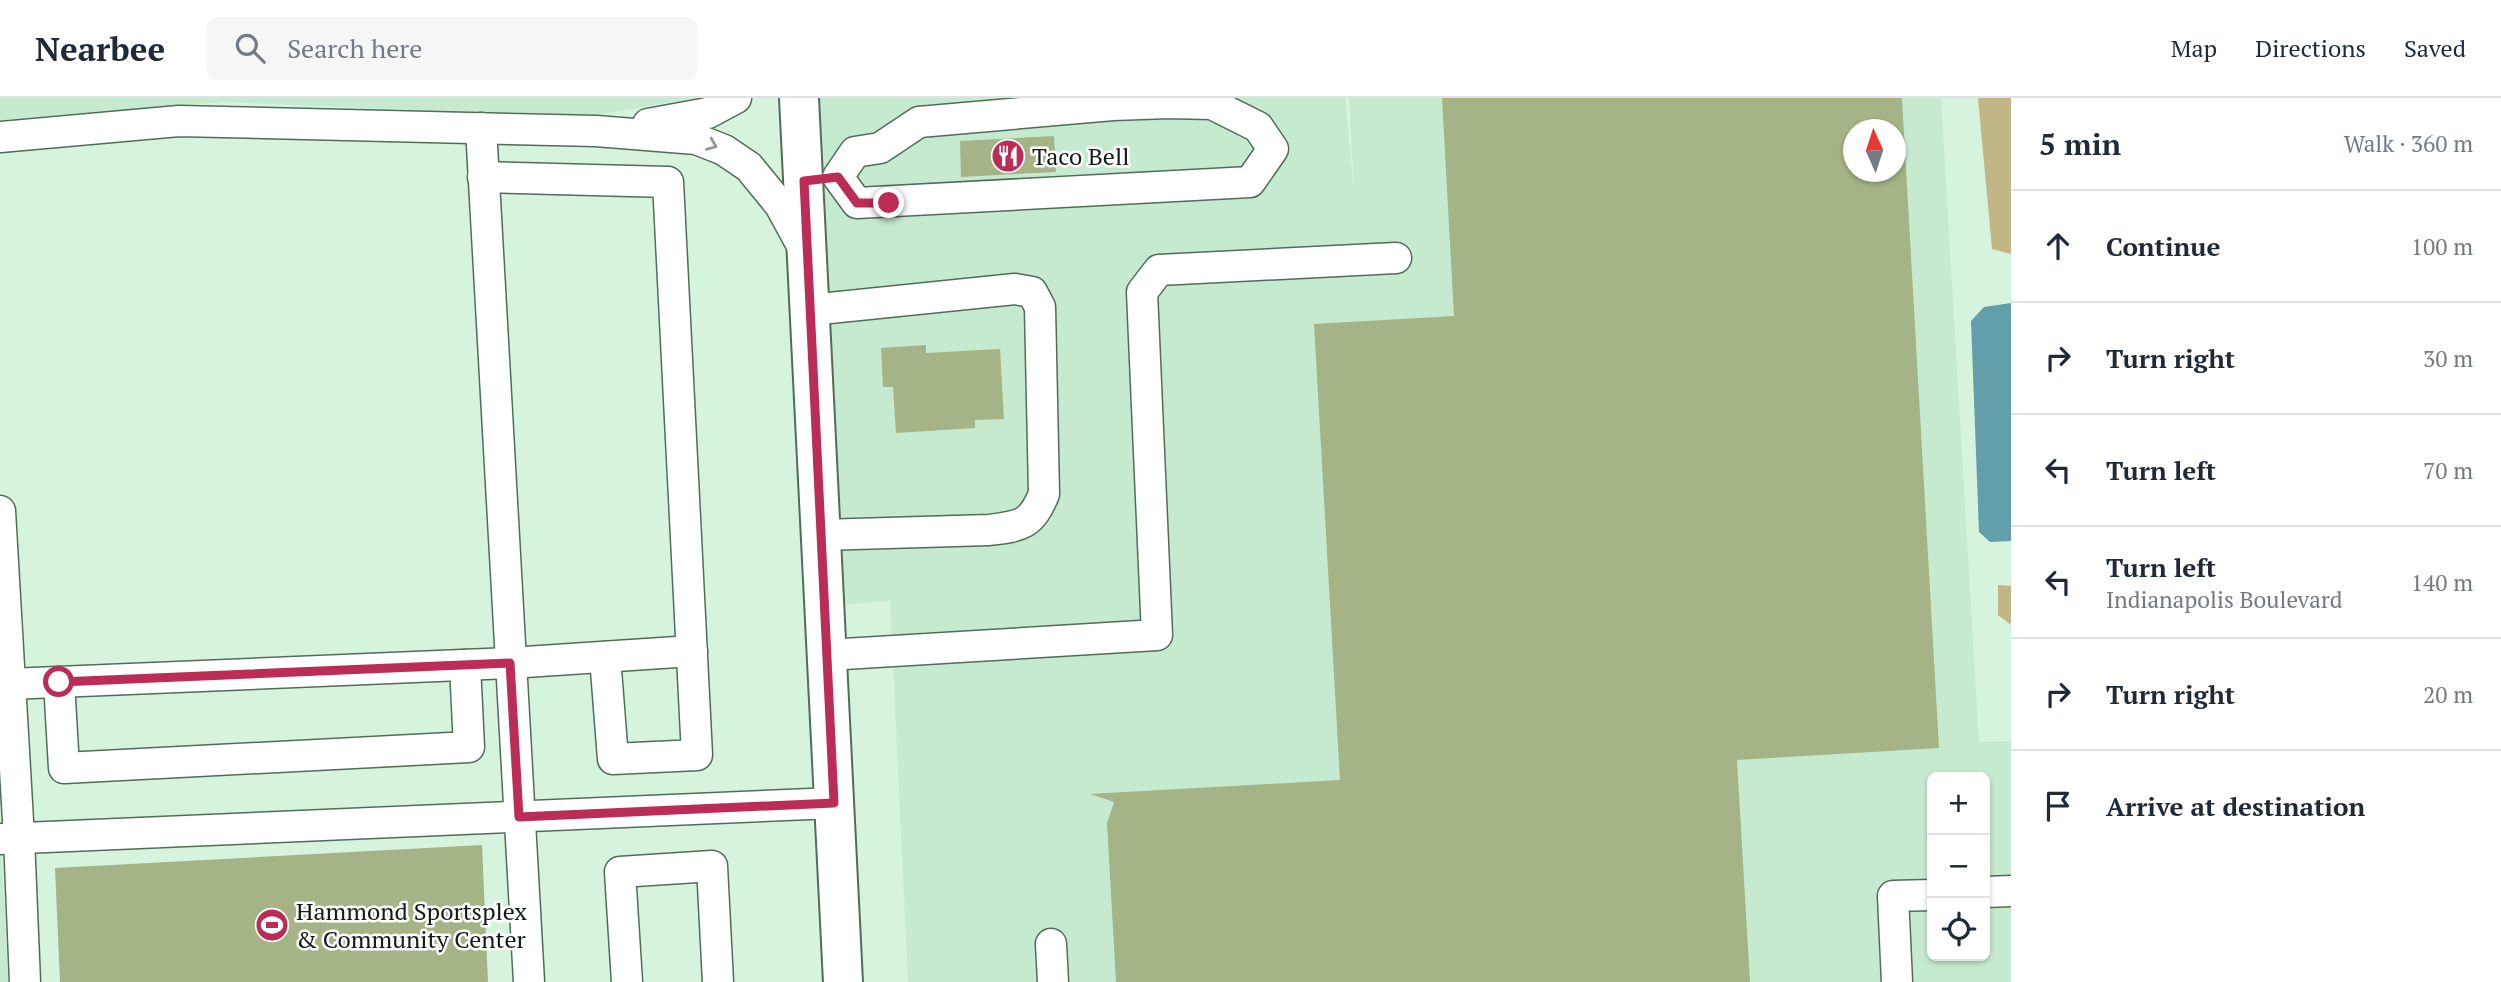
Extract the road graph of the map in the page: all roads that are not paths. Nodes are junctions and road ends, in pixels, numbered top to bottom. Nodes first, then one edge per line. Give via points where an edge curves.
1 (736, 98) edge
2 (799, 98) edge
3 (1169, 100) edge
4 (481, 128) junction
5 (596, 131) junction
6 (0, 136) edge
7 (484, 177) junction
8 (821, 179) junction
9 (807, 254) junction
10 (1396, 258) dead end
11 (810, 310) junction
12 (0, 511) edge
13 (821, 535) junction
14 (692, 651) junction
15 (827, 655) junction
16 (605, 657) junction
17 (510, 663) junction
18 (464, 665) junction
19 (59, 682) junction
20 (9, 684) junction
21 (834, 803) junction
22 (519, 817) junction
23 (10, 839) edge
24 (2011, 891) edge
25 (1990, 892) edge
26 (1927, 895) edge
27 (1051, 944) dead end
28 (25, 982) edge
29 (529, 982) edge
30 (627, 982) edge
31 (719, 982) edge
32 (843, 982) edge
33 (1053, 982) edge
34 (1897, 982) edge

1 - 5 lane via 708,113
2 - 8 main road
3 - 8 lane via 919,122 880,148 855,152
3 - 8 lane via 1212,104 1258,127 1273,149 1250,182 857,203
4 - 5 lane
4 - 6 lane via 179,121
4 - 7 lane
5 -> 9 lane via 696,138 724,150 749,167 773,196
7 - 14 lane via 668,182
7 - 17 lane
8 - 9 main road
9 - 11 main road
10 - 15 lane via 1159,270 1142,292 1157,635
11 - 13 main road
11 - 13 lane via 1015,289 1032,292 1040,307 1044,494 1036,514 1014,527 989,530
12 - 20 lane
13 - 15 main road
14 - 16 lane
14 - 16 lane via 697,755 613,759
15 - 21 main road
16 - 17 lane
17 - 18 lane
17 - 22 lane
18 - 19 lane
18 - 19 lane via 469,747 64,768
19 - 20 lane
20 - 23 lane
21 - 22 lane
21 - 32 main road
22 - 23 lane
22 - 29 lane
23 - 28 lane
24 - 25 lane
26 - 34 lane via 1893,897
27 - 33 lane
30 - 31 lane via 620,872 712,866

